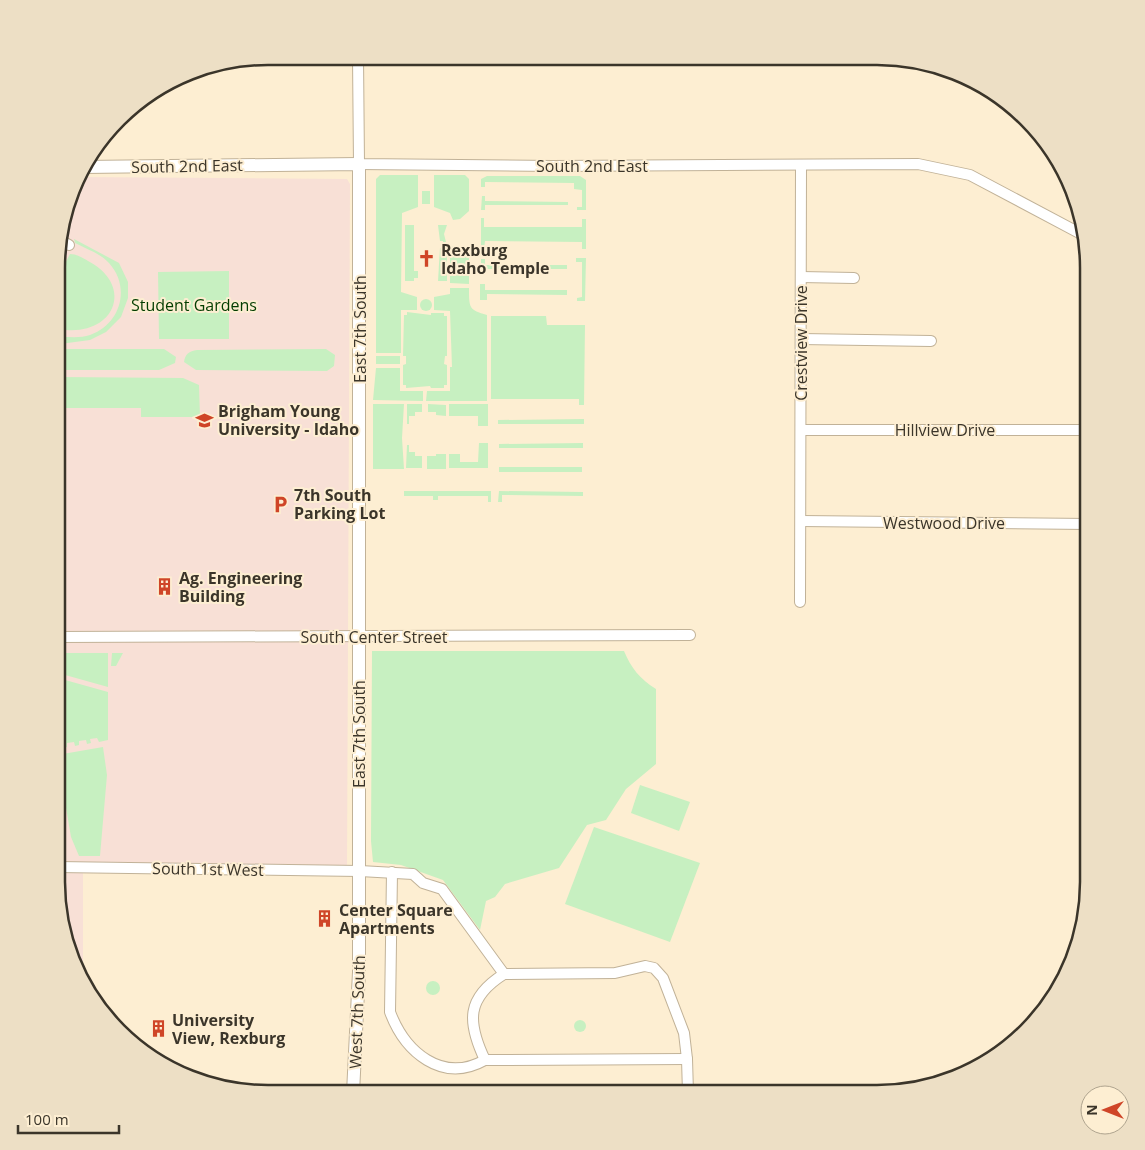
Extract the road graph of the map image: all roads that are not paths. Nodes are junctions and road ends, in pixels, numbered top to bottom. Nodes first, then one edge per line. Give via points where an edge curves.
1 (358, 65) edge
2 (359, 164) junction
3 (801, 165) junction
4 (92, 167) edge
5 (1077, 232) edge
6 (801, 277) junction
7 (854, 278) dead end
8 (801, 339) junction
9 (931, 341) dead end
10 (801, 430) junction
11 (1080, 430) edge
12 (800, 522) junction
13 (1080, 524) edge
14 (800, 602) dead end
15 (690, 635) dead end
16 (65, 637) edge
17 (359, 637) junction
18 (65, 867) edge
19 (360, 871) junction
20 (392, 872) junction
21 (504, 974) junction
22 (687, 1059) junction
23 (485, 1060) junction
24 (353, 1085) edge
25 (688, 1085) edge

1 - 2 street, East 7th South
2 - 3 street, South 2nd East
2 - 4 main road, South 2nd East
2 - 17 main road, East 7th South
3 - 5 street, South 2nd East via 918,164 942,168 970,175
3 - 6 street, Crestview Drive
6 - 7 street
6 - 8 street, Crestview Drive
8 - 9 street
8 - 10 street, Crestview Drive
10 - 11 street, Hillview Drive
10 - 12 street, Crestview Drive
12 - 13 street, Westwood Drive
12 - 14 street, Crestview Drive
15 - 17 street, South Center Street
16 - 17 street, South Center Street
17 - 19 main road, East 7th South
18 - 19 street, South 1st West
19 - 20 street, South 1st West
19 - 24 main road, West 7th South
20 - 21 street, South 1st West via 413,874 423,883 442,889
20 - 23 street via 390,1012 397,1031 410,1048 428,1062 465,1069
21 - 22 street via 615,973 645,966 654,968 663,978 678,1012
21 - 23 street via 489,983 478,996 472,1014 473,1029
22 - 23 street
22 - 25 street

